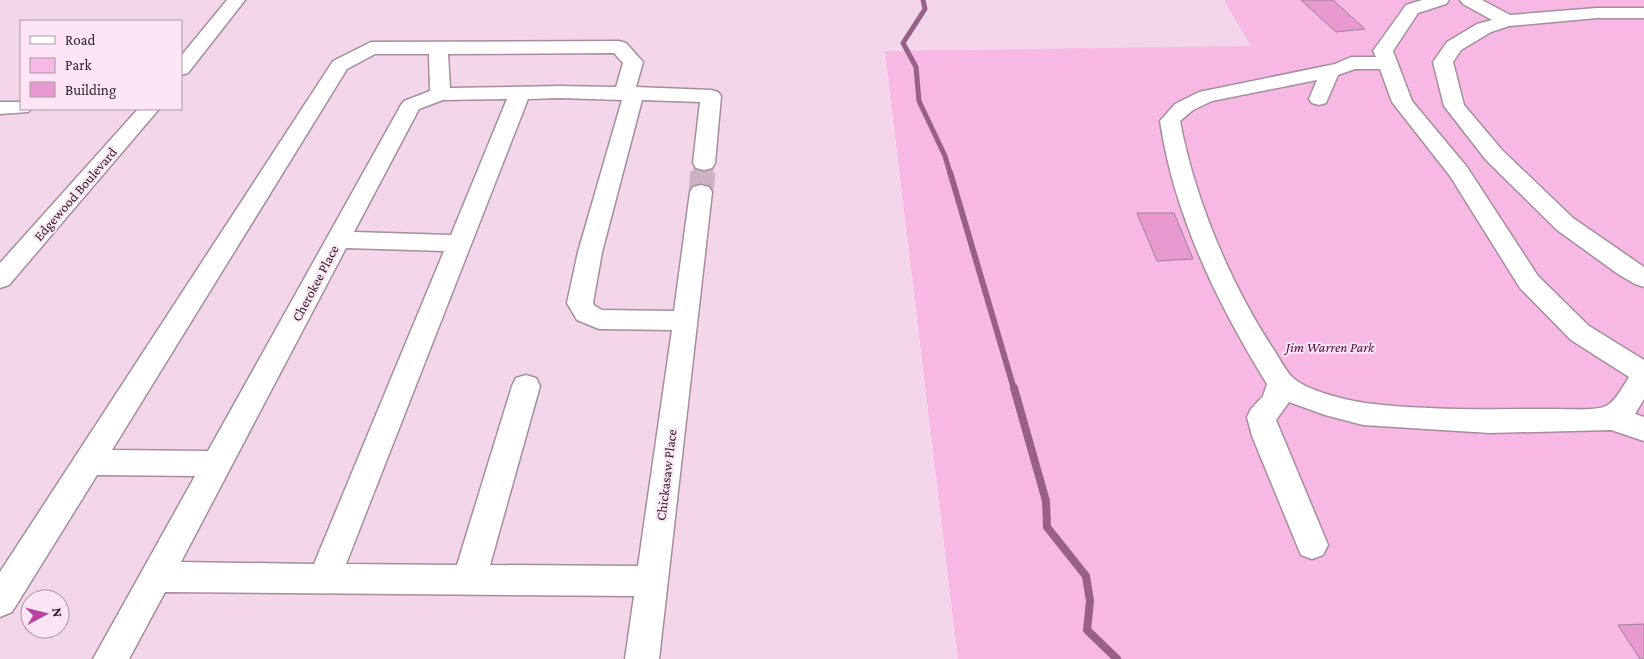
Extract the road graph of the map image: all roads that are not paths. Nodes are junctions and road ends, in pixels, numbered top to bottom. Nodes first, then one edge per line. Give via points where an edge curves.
1 (236, 0) edge
2 (1469, 0) edge
3 (1581, 0) edge
4 (1424, 2) edge
5 (1596, 13) junction
6 (1644, 13) edge
7 (1507, 21) junction
8 (438, 48) junction
9 (1387, 62) junction
10 (1333, 64) junction
11 (182, 68) edge
12 (520, 93) junction
13 (629, 93) junction
14 (440, 94) junction
15 (1319, 99) dead end
16 (0, 108) edge
17 (20, 108) edge
18 (149, 110) edge
19 (1494, 155) junction
20 (1446, 158) junction
21 (704, 163) tunnel mouth
22 (701, 192) tunnel mouth
23 (338, 240) junction
24 (460, 243) junction
25 (1644, 278) edge
26 (0, 279) edge
27 (686, 321) junction
28 (1644, 374) edge
29 (1281, 383) junction
30 (526, 386) dead end
31 (1611, 418) junction
32 (1644, 428) edge
33 (88, 462) junction
34 (218, 464) junction
35 (1312, 545) dead end
36 (156, 578) junction
37 (324, 578) junction
38 (469, 580) junction
39 (652, 581) junction
40 (0, 602) edge
41 (110, 659) edge
42 (642, 659) edge

1 - 11 street
2 - 7 street
3 - 5 street
4 - 9 street via 1412,9 1383,51
5 - 6 street
5 - 7 street
7 - 19 street via 1484,28 1454,46 1443,62 1454,106
8 - 13 street via 619,47 634,62
8 - 14 street
8 - 33 street via 370,48 340,66
9 - 10 street
9 - 20 street via 1402,102
10 - 15 street
10 - 29 street via 1288,78 1206,96 1187,104 1170,121 1199,228 1246,328
12 - 13 street, Cherokee Place
12 - 14 street, Cherokee Place
12 - 24 street
13 - 21 street, Cherokee Place via 711,96
13 - 27 street via 580,303 586,313 600,319
14 - 23 street, Cherokee Place via 411,105
16 - 17 street
18 - 26 street, Edgewood Boulevard
19 - 20 street
19 - 25 street via 1565,224
20 - 28 street via 1459,172 1529,282 1580,333
22 - 27 street, Chickasaw Place
23 - 24 street
23 - 34 street, Cherokee Place
24 - 37 street
27 - 39 street, Chickasaw Place
28 - 31 street via 1623,409
29 - 31 street via 1325,404 1363,414 1490,420
29 - 35 street via 1274,402 1261,417
30 - 38 street
31 - 32 street
33 - 34 street
33 - 40 street
34 - 36 street, Cherokee Place
36 - 37 street
36 - 41 street, Cherokee Place
37 - 38 street
38 - 39 street
39 - 42 street, Chickasaw Place

